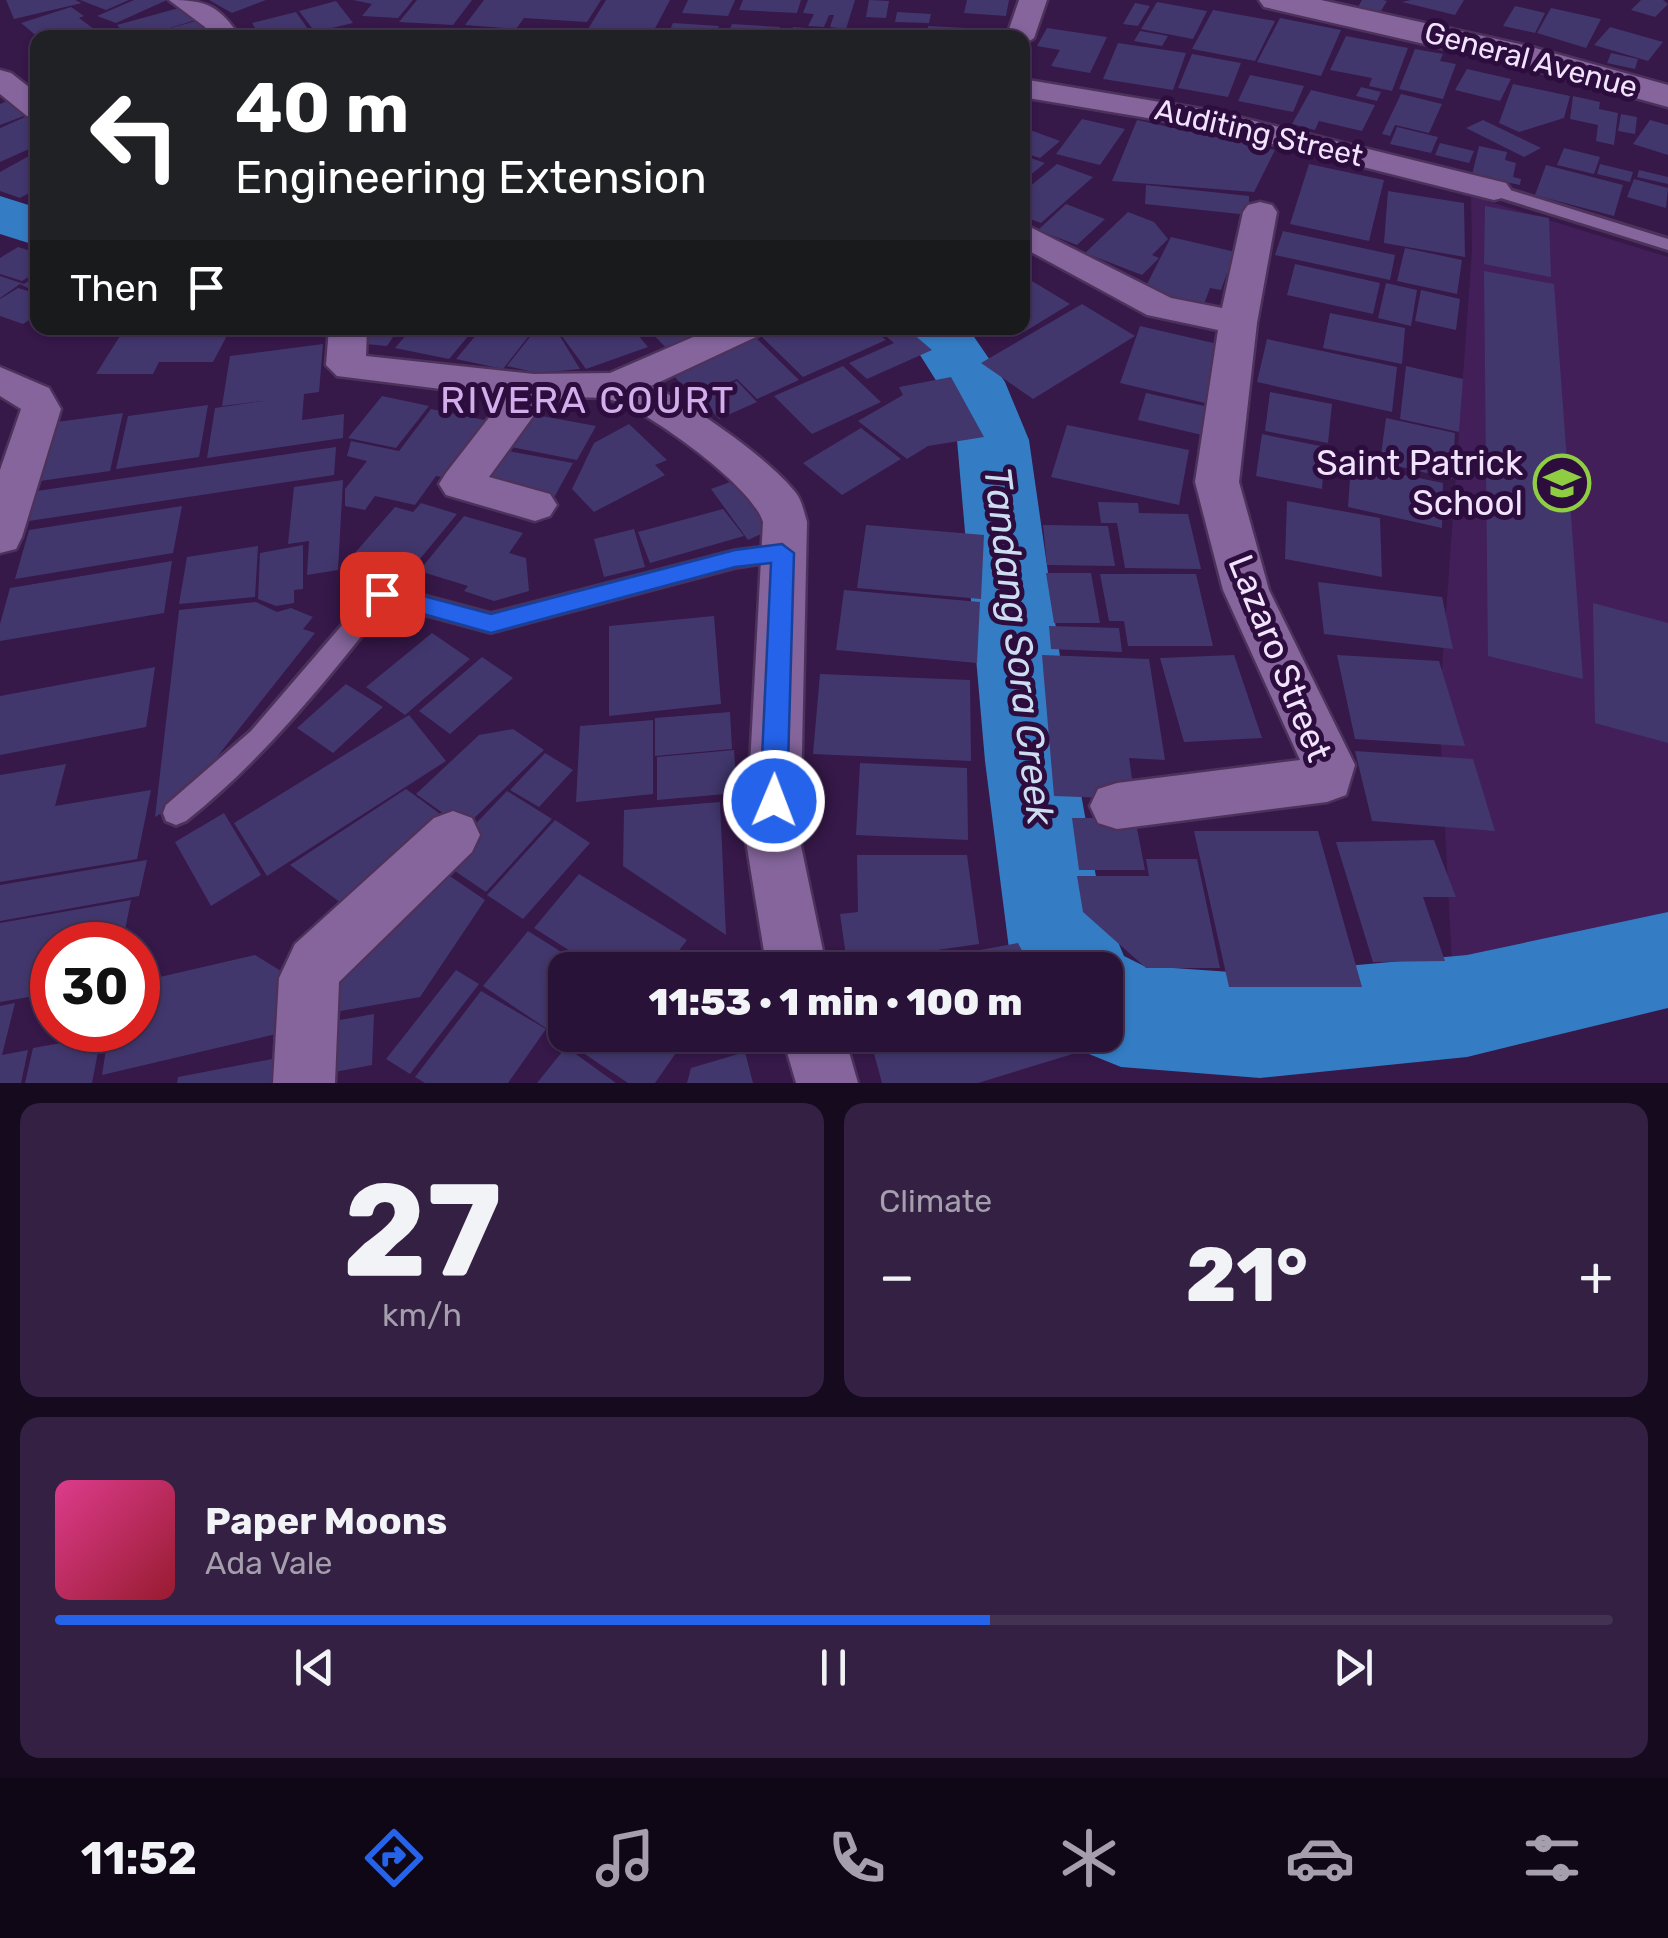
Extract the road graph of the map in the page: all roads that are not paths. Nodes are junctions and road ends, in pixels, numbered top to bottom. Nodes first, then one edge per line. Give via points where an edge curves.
1 (183, 0) edge
2 (1033, 0) edge
3 (1276, 0) edge
4 (221, 30) edge
5 (1023, 30) edge
6 (0, 79) edge
7 (1030, 89) edge
8 (1668, 96) edge
9 (30, 103) edge
10 (1494, 190) joint
11 (1260, 212) dead end
12 (1030, 237) edge
13 (1668, 245) edge
14 (1238, 322) junction
15 (348, 335) edge
16 (730, 335) edge
17 (0, 380) edge
18 (616, 386) junction
19 (534, 387) junction
20 (535, 506) dead end
21 (0, 538) edge
22 (782, 553) junction
23 (1117, 806) dead end
24 (176, 813) dead end
25 (453, 834) dead end
26 (794, 952) edge
27 (818, 1052) edge
28 (304, 1083) edge
29 (827, 1083) edge

1 - 4 street
2 - 5 street
3 - 8 street, General Avenue via 1510,52
6 - 9 street
7 - 10 street, Auditing Street via 1214,120
10 - 13 lane
11 - 14 street, Lazaro Street
12 - 14 street via 1160,307
14 - 23 street, Lazaro Street via 1217,482 1246,590 1329,765 1327,779
15 - 19 street via 351,368
16 - 18 street
17 - 21 street via 35,396 41,409
18 - 19 street
18 - 22 street via 654,402 779,502
19 - 20 street via 462,484
22 - 24 lane via 735,559 491,623 382,594 224,778
22 - 26 street via 773,841
25 - 28 street via 316,964 309,978
27 - 29 street

